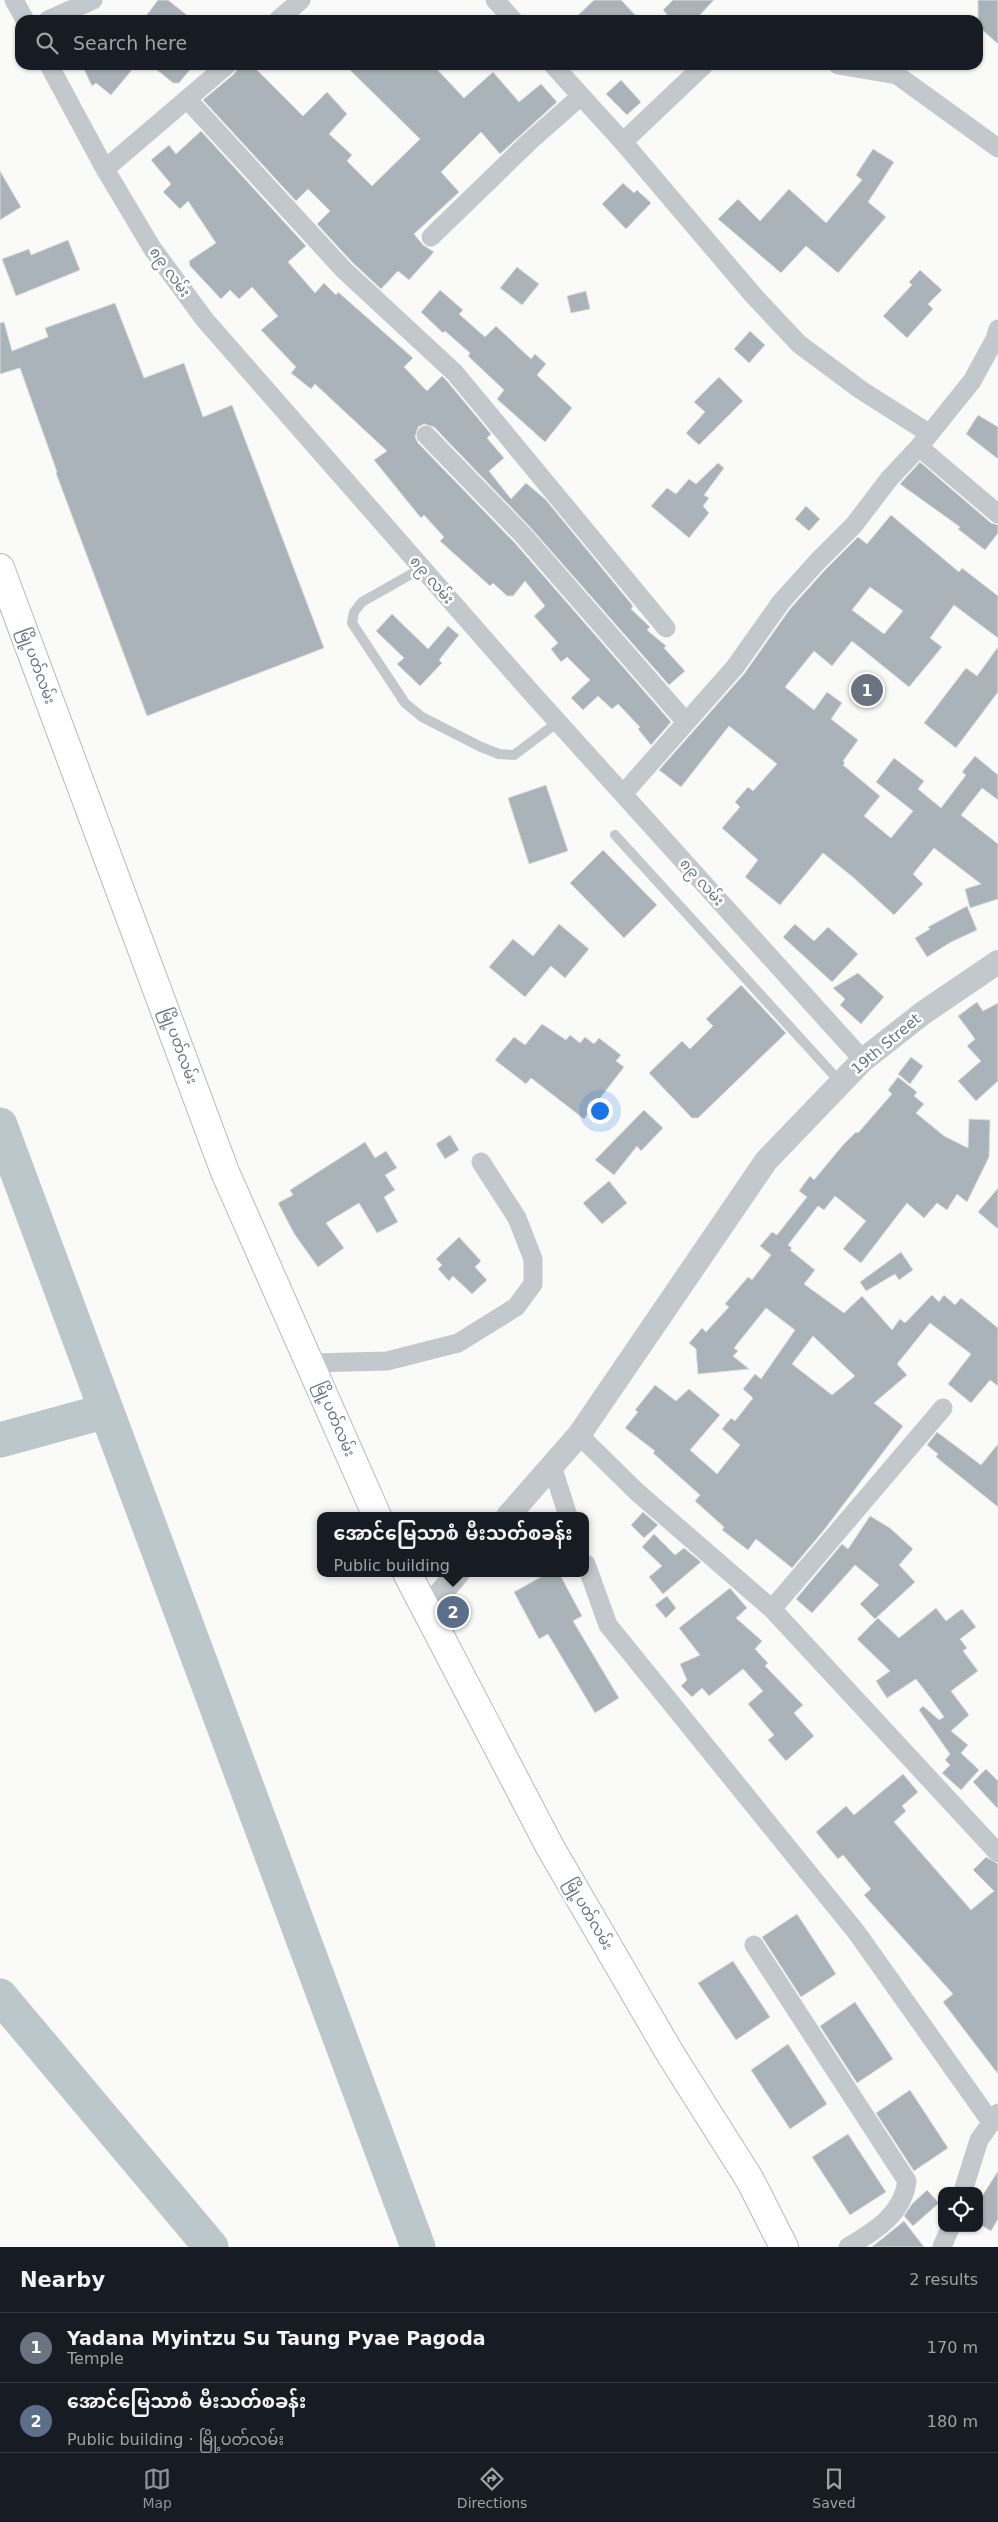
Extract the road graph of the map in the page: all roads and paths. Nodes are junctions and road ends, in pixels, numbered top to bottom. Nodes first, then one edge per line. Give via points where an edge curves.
1 (14, 0) edge
2 (93, 0) edge
3 (301, 0) edge
4 (495, 0) edge
5 (22, 15) edge
6 (59, 15) edge
7 (284, 15) edge
8 (508, 15) edge
9 (52, 70) edge
10 (221, 70) edge
11 (558, 70) edge
12 (699, 70) edge
13 (868, 70) edge
14 (581, 96) junction
15 (188, 99) junction
16 (623, 142) junction
17 (998, 148) edge
18 (105, 169) junction
19 (431, 237) dead end
20 (998, 329) edge
21 (426, 435) dead end
22 (924, 440) junction
23 (998, 514) edge
24 (0, 568) edge
25 (422, 568) junction
26 (666, 628) dead end
27 (558, 722) junction
28 (686, 722) junction
29 (623, 794) junction
30 (615, 835) dead end
31 (998, 962) edge
32 (862, 1060) junction
33 (841, 1083) junction
34 (481, 1162) dead end
35 (312, 1363) junction
36 (943, 1408) dead end
37 (579, 1435) junction
38 (552, 1466) junction
39 (375, 1512) edge
40 (512, 1512) edge
41 (567, 1512) edge
42 (589, 1572) edge
43 (409, 1577) edge
44 (455, 1577) edge
45 (772, 1609) junction
46 (426, 1610) junction
47 (998, 1853) edge
48 (754, 1945) dead end
49 (995, 2117) edge
50 (964, 2187) edge
51 (948, 2232) edge
52 (784, 2247) edge
53 (848, 2247) edge
54 (942, 2247) edge

1 - 5 street
2 - 6 street
3 - 7 street
4 - 8 street
9 - 18 street, ၈၉ လမ်း
10 - 15 street
11 - 14 street
12 - 16 street
13 - 17 street via 898,75
14 - 16 street
14 - 19 street
15 - 18 street
15 - 26 street via 344,270 456,373
16 - 22 street via 799,344
18 - 25 street, ၈၉ လမ်း via 152,248 204,320
20 - 22 street via 972,381
21 - 28 street via 522,534
22 - 23 street
22 - 28 street via 854,525 781,602 735,667
24 - 35 main road, မြို့ပတ်လမ်း via 226,1172
25 - 27 street, ၈၉ လမ်း
25 - 27 lane via 362,602 354,612 352,623 405,704 422,716 499,754 514,755
27 - 29 street, ၈၉ လမ်း
28 - 29 street
29 - 32 street, ၈၉ လမ်း
30 - 33 lane
31 - 32 street, 19th Street
32 - 33 street, 19th Street
33 - 37 street, 19th Street via 766,1161
34 - 35 street via 517,1218 533,1259 532,1284 516,1307 458,1343 387,1362
35 - 39 main road, မြို့ပတ်လမ်း
36 - 45 street
37 - 38 street, 19th Street
37 - 45 street via 637,1492
38 - 40 street, 19th Street
38 - 41 street
42 - 49 street via 608,1625 857,1933
43 - 46 main road, မြို့ပတ်လမ်း
44 - 46 street
45 - 47 street
46 - 52 main road, မြို့ပတ်လမ်း via 550,1847 671,2055 750,2180
48 - 53 street via 906,2181 905,2195 897,2210 873,2233
49 - 50 street via 979,2140
51 - 54 street

